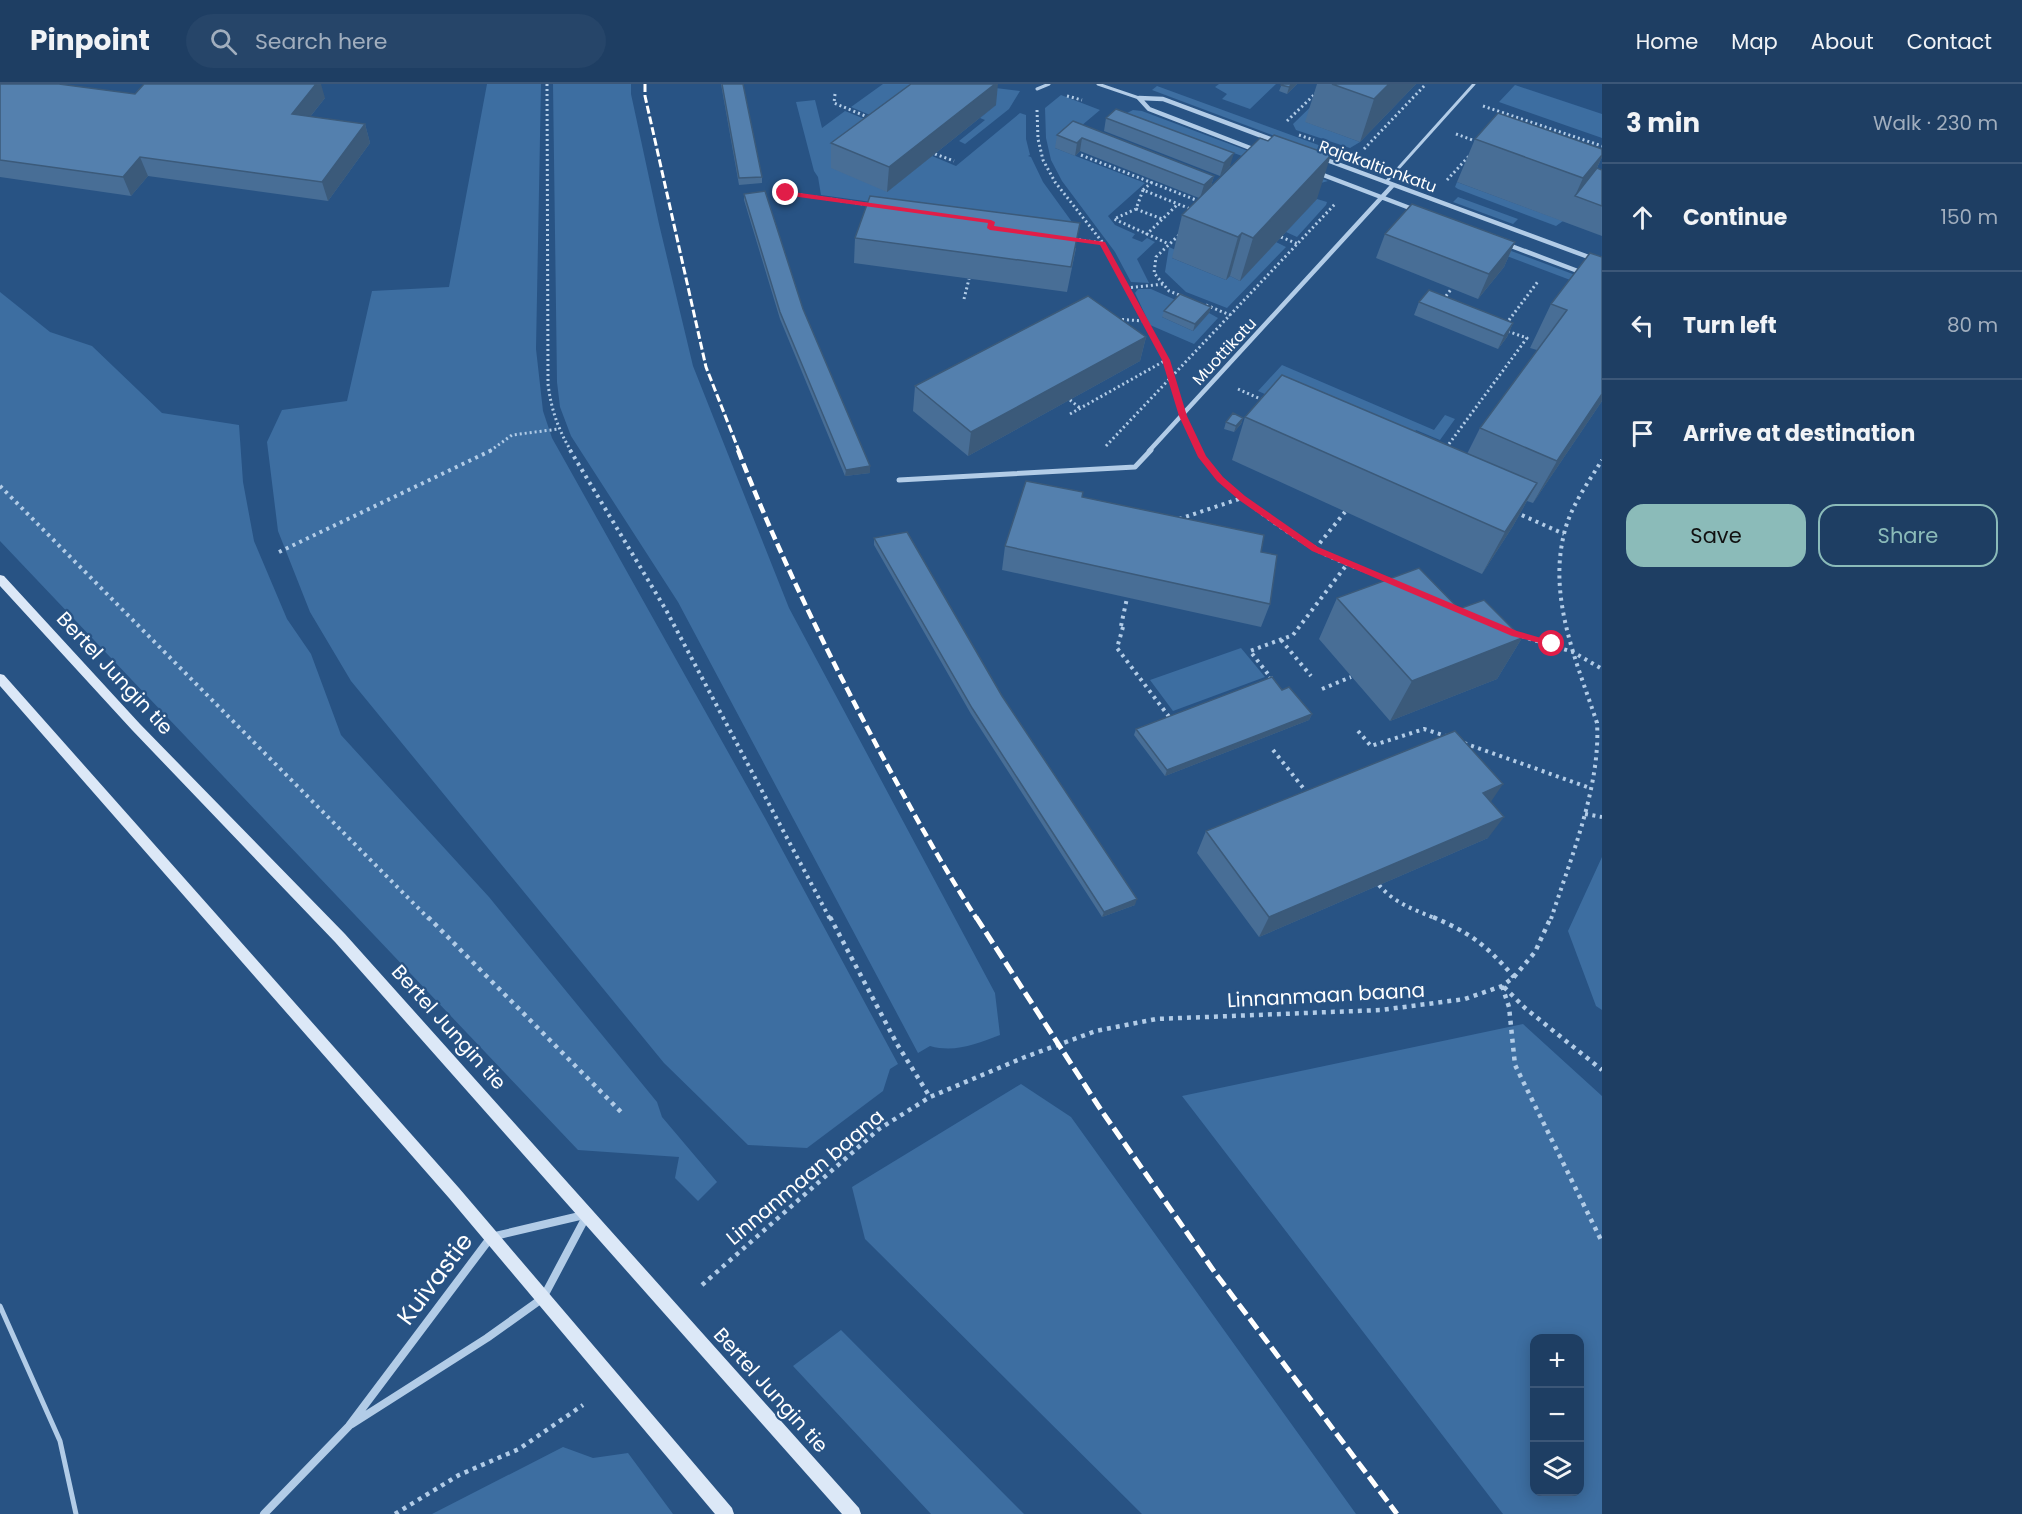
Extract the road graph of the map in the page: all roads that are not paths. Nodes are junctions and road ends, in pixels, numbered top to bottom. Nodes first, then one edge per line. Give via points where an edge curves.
1 (1049, 84) edge
2 (1098, 84) edge
3 (1474, 84) edge
4 (1037, 89) road end
5 (1139, 98) junction
6 (1284, 144) edge
7 (1260, 152) edge
8 (1317, 157) edge
9 (1316, 173) edge
10 (1386, 182) junction
11 (1393, 185) junction
12 (1382, 198) junction
13 (1426, 214) edge
14 (1503, 243) edge
15 (1602, 262) edge
16 (1591, 276) edge
17 (899, 480) dead end
18 (0, 579) edge
19 (0, 678) edge
20 (588, 1214) junction
21 (491, 1237) junction
22 (543, 1298) junction
23 (0, 1306) edge
24 (349, 1426) junction
25 (76, 1514) edge
26 (264, 1514) edge
27 (726, 1514) edge
28 (854, 1514) edge

1 - 4 lane
2 - 5 lane
3 - 10 lane
5 - 6 street via 1163,99
5 - 7 street via 1149,109
8 - 10 street, Rajakaltionkatu
9 - 12 street, Rajakaltionkatu
10 - 11 street, Rajakaltionkatu
11 - 12 street, Muottikatu
11 - 15 street, Rajakaltionkatu
12 - 13 street, Rajakaltionkatu
12 - 17 street, Muottikatu via 1135,467
14 - 16 street
18 - 20 main road, Bertel Jungin tie via 136,727 340,938
19 - 21 main road
20 - 21 street, Kuivastie
20 - 22 street, Kuivastie
20 - 28 main road, Bertel Jungin tie
21 - 22 main road
21 - 24 street, Kuivastie
22 - 24 street, Kuivastie
22 - 27 main road
23 - 25 lane via 60,1441
24 - 26 street, Kuivastie

